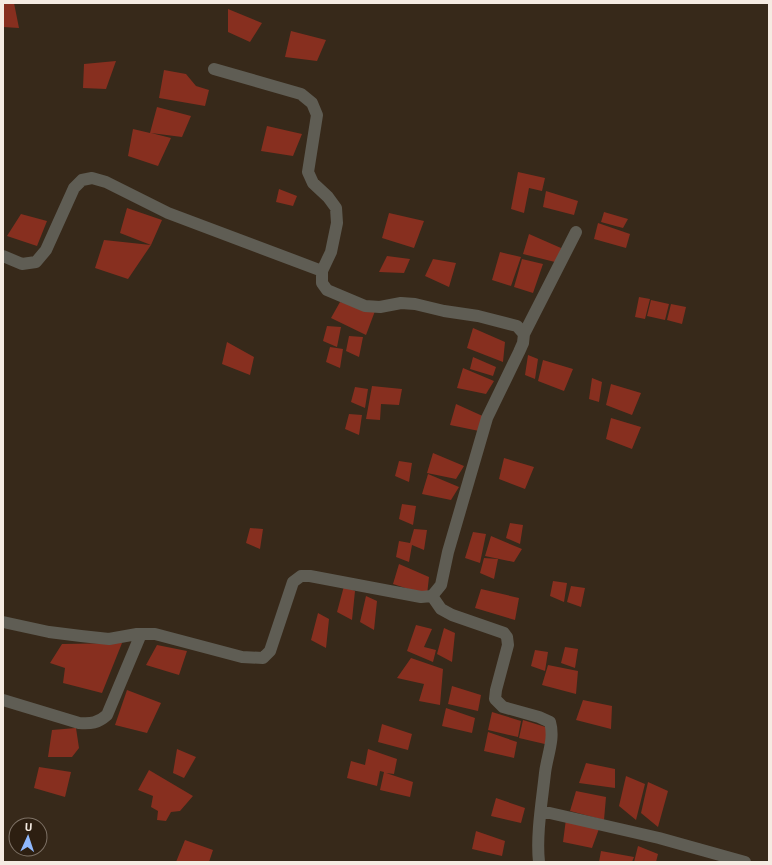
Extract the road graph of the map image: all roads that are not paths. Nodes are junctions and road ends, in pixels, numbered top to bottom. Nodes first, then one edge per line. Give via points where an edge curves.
1 (214, 68) dead end
2 (576, 232) dead end
3 (3, 256) edge
4 (322, 271) junction
5 (524, 334) junction
6 (432, 596) junction
7 (3, 622) edge
8 (141, 634) junction
9 (3, 700) edge
10 (541, 811) junction
11 (539, 862) edge
12 (745, 862) edge

1 - 4 street via 301,94 312,103 317,114 308,172 313,183 336,208 337,223 331,252
2 - 5 street
3 - 4 street via 22,264 36,262 46,250 74,188 82,180 92,178 106,182 168,213
4 - 5 street via 322,283 328,290 366,306 415,304 517,326
5 - 6 street via 523,343 487,418 448,552 441,585
6 - 8 street via 421,597 301,576 293,582 270,651 263,658 242,658 155,634
6 - 10 street via 441,609 504,633 507,637 508,645 495,698 503,707 550,722 552,730
7 - 8 street via 49,632 109,639
8 - 9 street via 107,715 101,720 92,724 80,723
10 - 11 street
10 - 12 street via 659,838

